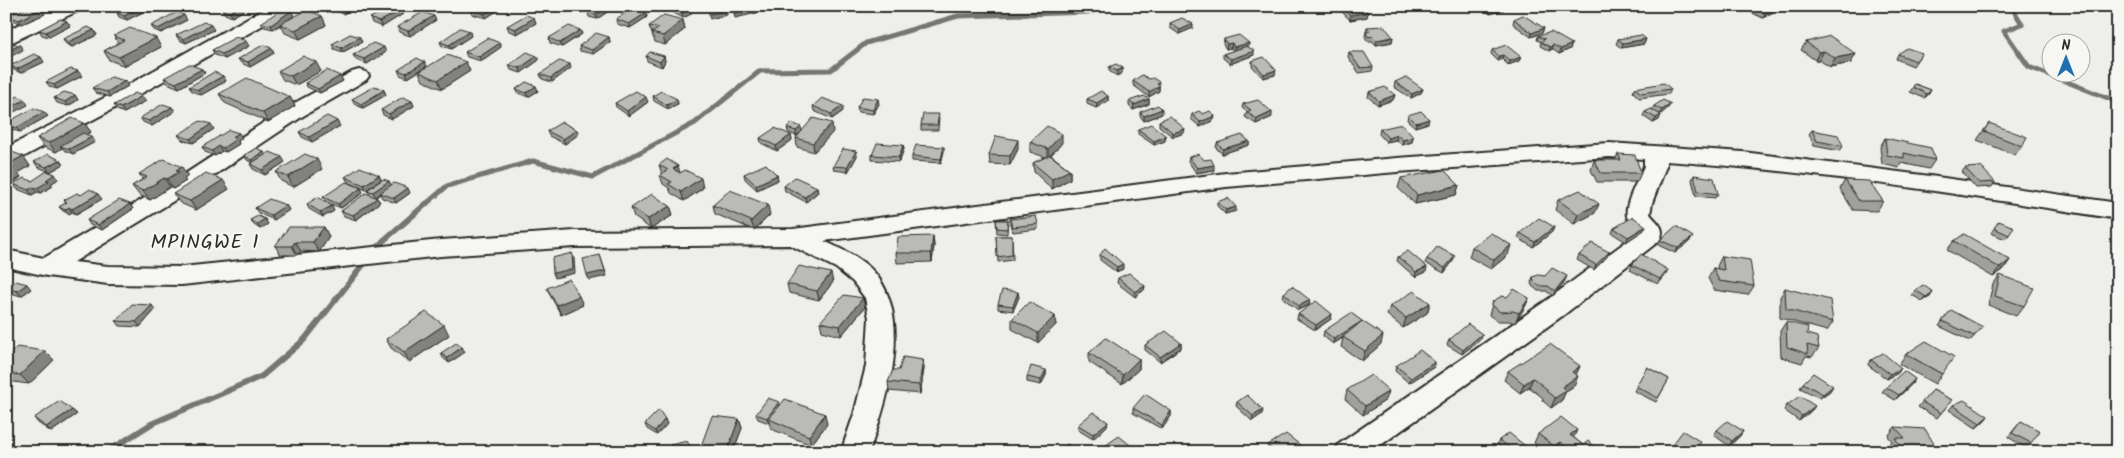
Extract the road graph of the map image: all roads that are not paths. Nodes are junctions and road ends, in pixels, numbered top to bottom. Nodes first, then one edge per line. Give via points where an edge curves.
1 (73, 6) edge
2 (283, 6) edge
3 (6, 39) edge
4 (359, 76) dead end
5 (1655, 152) junction
6 (6, 157) edge
7 (2118, 211) edge
8 (793, 238) junction
9 (6, 258) edge
10 (47, 267) junction
11 (855, 452) edge
12 (1349, 452) edge

1 - 3 street
2 - 6 street
4 - 10 street via 296,111
5 - 7 street via 1743,159 1900,179
5 - 8 street via 1547,153 1226,180
5 - 12 street via 1655,166 1638,214 1651,230 1651,235 1556,307
8 - 10 street via 575,238 441,248 182,276 108,275
8 - 11 street via 825,250 847,265 870,283 878,299 882,324 880,360
9 - 10 street

